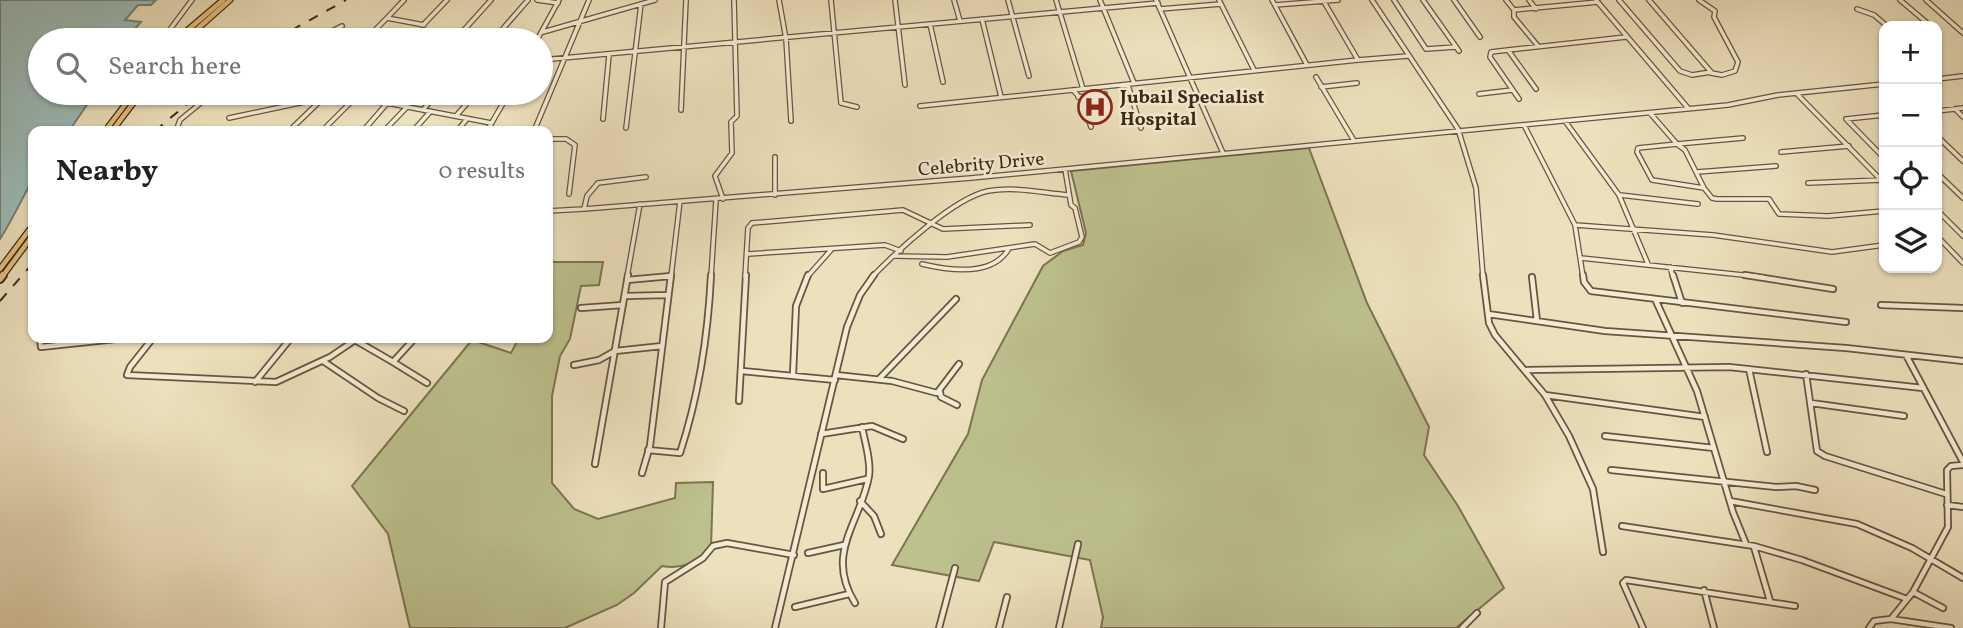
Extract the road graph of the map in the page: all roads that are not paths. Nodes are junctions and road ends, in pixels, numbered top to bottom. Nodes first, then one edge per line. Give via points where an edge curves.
1 (192, 0) edge
2 (223, 0) edge
3 (230, 0) edge
4 (404, 0) edge
5 (445, 0) edge
6 (491, 0) edge
7 (528, 0) edge
8 (537, 0) edge
9 (589, 0) edge
10 (655, 0) edge
11 (686, 0) edge
12 (734, 0) edge
13 (779, 0) edge
14 (831, 0) edge
15 (895, 0) edge
16 (954, 0) edge
17 (1007, 0) edge
18 (1056, 0) edge
19 (1100, 0) edge
20 (1272, 0) edge
21 (1338, 0) edge
22 (1373, 0) edge
23 (1394, 0) edge
24 (1423, 0) edge
25 (1454, 0) edge
26 (1506, 0) edge
27 (1529, 0) edge
28 (1546, 0) edge
29 (1571, 0) edge
30 (1619, 0) edge
31 (1649, 0) edge
32 (1699, 0) edge
33 (1900, 0) edge
34 (1926, 0) edge
35 (1157, 1) edge
36 (1323, 1) edge
37 (1597, 1) edge
38 (559, 2) edge
39 (644, 2) edge
40 (1220, 2) edge
41 (1575, 4) junction
42 (1275, 5) junction
43 (1552, 6) junction
44 (1104, 8) junction
45 (1160, 9) junction
46 (1536, 9) junction
47 (1857, 9) dead end
48 (1514, 10) junction
49 (1060, 13) junction
50 (1011, 16) junction
51 (387, 18) junction
52 (982, 19) junction
53 (581, 20) junction
54 (960, 21) junction
55 (1881, 21) edge
56 (1925, 21) edge
57 (930, 24) junction
58 (424, 25) junction
59 (342, 26) dead end
60 (171, 28) edge
61 (190, 28) edge
62 (198, 28) edge
63 (338, 28) edge
64 (377, 28) edge
65 (421, 28) edge
66 (466, 28) edge
67 (504, 28) edge
68 (545, 28) edge
69 (897, 28) junction
70 (553, 29) edge
71 (834, 33) junction
72 (1963, 33) edge
73 (1480, 37) dead end
74 (1626, 37) junction
75 (786, 39) junction
76 (735, 44) junction
77 (683, 47) junction
78 (1539, 47) junction
79 (1508, 50) junction
80 (634, 52) junction
81 (609, 55) junction
82 (1408, 56) junction
83 (566, 58) junction
84 (553, 59) edge
85 (1358, 60) junction
86 (1307, 65) junction
87 (1254, 70) junction
88 (1710, 72) junction
89 (1029, 76) dead end
90 (1189, 76) junction
91 (1963, 76) edge
92 (1316, 77) dead end
93 (1942, 78) edge
94 (943, 82) dead end
95 (1134, 83) junction
96 (1357, 83) dead end
97 (905, 85) dead end
98 (1128, 85) junction
99 (1879, 85) edge
100 (1321, 87) junction
101 (553, 88) edge
102 (1083, 89) junction
103 (1536, 89) dead end
104 (1073, 90) junction
105 (1513, 90) junction
106 (1796, 93) junction
107 (1105, 94) dead end
108 (1479, 94) dead end
109 (1001, 97) junction
110 (1077, 97) junction
111 (1519, 99) dead end
112 (125, 105) edge
113 (133, 105) edge
114 (198, 105) edge
115 (288, 105) edge
116 (315, 105) edge
117 (347, 105) edge
118 (385, 105) edge
119 (397, 105) edge
120 (426, 105) edge
121 (466, 105) edge
122 (502, 105) edge
123 (545, 105) edge
124 (920, 106) dead end
125 (407, 107) junction
126 (857, 107) dead end
127 (1963, 107) edge
128 (1688, 108) junction
129 (1954, 108) junction
130 (422, 110) junction
131 (681, 110) dead end
132 (1942, 110) edge
133 (430, 112) junction
134 (1650, 112) junction
135 (1878, 116) edge
136 (456, 117) junction
137 (1963, 117) edge
138 (229, 118) dead end
139 (467, 119) junction
140 (603, 119) dead end
141 (791, 121) dead end
142 (1565, 121) junction
143 (491, 123) junction
144 (1524, 125) junction
145 (108, 126) edge
146 (116, 126) edge
147 (178, 126) edge
148 (294, 126) edge
149 (327, 126) edge
150 (367, 126) edge
151 (389, 126) edge
152 (417, 126) edge
153 (461, 126) edge
154 (490, 126) edge
155 (536, 126) edge
156 (1091, 127) dead end
157 (626, 128) dead end
158 (1141, 128) dead end
159 (1458, 130) junction
160 (1743, 138) dead end
161 (553, 139) edge
162 (1353, 140) junction
163 (1942, 141) edge
164 (1677, 144) junction
165 (1849, 146) junction
166 (1781, 152) dead end
167 (1223, 153) junction
168 (1879, 153) edge
169 (775, 157) dead end
170 (1963, 161) edge
171 (1776, 166) dead end
172 (1065, 169) junction
173 (1697, 172) junction
174 (646, 177) dead end
175 (1879, 177) edge
176 (1942, 178) edge
177 (1879, 181) edge
178 (1808, 183) dead end
179 (1704, 188) junction
180 (569, 194) dead end
181 (775, 195) junction
182 (1069, 195) junction
183 (1619, 195) junction
184 (1963, 198) edge
185 (723, 199) junction
186 (716, 200) junction
187 (680, 201) junction
188 (640, 204) junction
189 (1698, 204) dead end
190 (584, 209) junction
191 (553, 211) edge
192 (1879, 211) edge
193 (1942, 215) edge
194 (1030, 225) dead end
195 (1574, 225) junction
196 (932, 226) junction
197 (1635, 230) junction
198 (28, 232) edge
199 (1962, 235) edge
200 (28, 242) edge
201 (1942, 242) edge
202 (1879, 246) edge
203 (832, 249) junction
204 (1008, 249) junction
205 (901, 251) junction
206 (748, 254) junction
207 (895, 256) junction
208 (1581, 258) junction
209 (1963, 263) edge
210 (922, 264) dead end
211 (1649, 265) junction
212 (1669, 267) junction
213 (0, 269) edge
214 (671, 276) junction
215 (1532, 277) dead end
216 (0, 279) edge
217 (627, 280) junction
218 (1833, 289) dead end
219 (668, 295) junction
220 (625, 296) junction
221 (956, 299) dead end
222 (1655, 300) junction
223 (1682, 303) junction
224 (623, 304) junction
225 (1881, 305) dead end
226 (580, 308) dead end
227 (1963, 308) edge
228 (1488, 314) junction
229 (1537, 321) junction
230 (1846, 322) dead end
231 (1674, 337) junction
232 (39, 343) edge
233 (75, 343) edge
234 (149, 343) edge
235 (287, 343) edge
236 (351, 343) edge
237 (363, 343) edge
238 (410, 343) edge
239 (662, 346) junction
240 (615, 351) junction
241 (1906, 355) junction
242 (323, 361) junction
243 (1960, 361) edge
244 (393, 362) junction
245 (574, 365) dead end
246 (959, 365) dead end
247 (1687, 367) junction
248 (1749, 369) junction
249 (1963, 369) edge
250 (1526, 370) junction
251 (742, 371) junction
252 (1806, 374) junction
253 (793, 375) junction
254 (836, 378) junction
255 (878, 379) junction
256 (255, 382) junction
257 (427, 383) dead end
258 (1923, 387) junction
259 (940, 392) junction
260 (1545, 395) junction
261 (739, 401) dead end
262 (1811, 403) junction
263 (957, 405) dead end
264 (404, 411) dead end
265 (1904, 416) dead end
266 (1705, 417) junction
267 (862, 427) junction
268 (821, 434) junction
269 (1605, 436) dead end
270 (903, 439) dead end
271 (1714, 448) junction
272 (648, 450) junction
273 (1767, 452) dead end
274 (594, 464) dead end
275 (1963, 464) edge
276 (1611, 470) dead end
277 (642, 473) dead end
278 (823, 473) dead end
279 (868, 479) junction
280 (1724, 481) junction
281 (1815, 490) dead end
282 (1946, 494) junction
283 (860, 501) junction
284 (1730, 501) junction
285 (1947, 505) junction
286 (1963, 507) edge
287 (1622, 526) dead end
288 (881, 534) dead end
289 (1078, 544) dead end
290 (844, 545) junction
291 (1750, 545) junction
292 (1603, 552) dead end
293 (808, 553) dead end
294 (794, 555) junction
295 (1931, 558) junction
296 (955, 568) dead end
297 (1963, 578) edge
298 (1704, 590) junction
299 (1913, 592) junction
300 (849, 594) junction
301 (1007, 597) dead end
302 (1907, 599) junction
303 (1770, 601) junction
304 (855, 603) dead end
305 (1795, 606) dead end
306 (795, 607) dead end
307 (1943, 608) dead end
308 (1477, 613) dead end
309 (1891, 619) junction
310 (1939, 627) edge
311 (661, 628) edge
312 (775, 628) edge
313 (939, 628) edge
314 (999, 628) edge
315 (1059, 628) edge
316 (1462, 628) edge
317 (1643, 628) edge
318 (1714, 628) edge
319 (1869, 628) edge
320 (1951, 628) edge

1 - 60 street
2 - 61 main road
3 - 62 main road
4 - 51 street
5 - 58 street
6 - 66 street
7 - 67 street
8 - 38 street
9 - 53 street
10 - 39 street
11 - 77 street
12 - 76 street
13 - 75 street
14 - 71 street
15 - 69 street
16 - 54 street
17 - 50 street
18 - 49 street
19 - 44 street
20 - 42 street
21 - 36 street
22 - 82 street
23 - 24 street via 1426,50 1458,49
25 - 73 street
26 - 48 street
27 - 46 street
28 - 43 street
29 - 41 street
30 - 88 street via 1680,71 1692,75
31 - 88 street
32 - 88 street via 1715,11 1738,62 1735,71 1723,75
33 - 56 street
34 - 72 street
35 - 44 street
35 - 45 street
36 - 42 street
36 - 85 street
37 - 41 street
37 - 74 street
38 - 68 street
39 - 53 street
39 - 80 street
40 - 45 street
40 - 87 street
41 - 43 street
42 - 86 street
43 - 46 street
44 - 49 street
44 - 95 street
45 - 90 street
46 - 48 street
47 - 55 street
48 - 78 street via 1514,17
49 - 50 street
49 - 102 street
50 - 52 street
50 - 89 street
51 - 58 street
51 - 64 street
52 - 54 street
52 - 109 street
53 - 70 street
53 - 83 street
54 - 57 street
57 - 69 street
57 - 94 street
58 - 65 street
59 - 63 street
69 - 71 street
69 - 97 street
71 - 75 street
71 - 126 street via 841,103
74 - 78 street
74 - 128 street
75 - 76 street
75 - 141 street
76 - 77 street
76 - 185 street via 737,116 731,122 732,153 715,176
77 - 80 street
77 - 131 street
78 - 79 street
79 - 103 street
79 - 105 street via 1491,52 1490,57
80 - 81 street
80 - 157 street
81 - 83 street
81 - 140 street
82 - 85 street
82 - 159 street
83 - 84 street
83 - 101 street
85 - 86 street
86 - 87 street
87 - 90 street
90 - 95 street
90 - 167 street
91 - 93 street
92 - 100 street
95 - 98 street
96 - 100 street
98 - 102 street
98 - 158 street
99 - 106 street, Celebrity Drive
100 - 162 street
102 - 104 street
104 - 109 street
104 - 110 street
105 - 108 street
105 - 111 street
106 - 128 street, Celebrity Drive
106 - 165 street
107 - 110 street
109 - 124 street
110 - 156 street
112 - 145 main road
113 - 146 main road
114 - 147 street
115 - 138 street
116 - 148 street
117 - 149 street
118 - 150 street
119 - 125 street
120 - 130 street
121 - 136 street
122 - 143 street
123 - 155 street
125 - 130 street
125 - 151 street
127 - 129 street
128 - 134 street, Celebrity Drive
129 - 132 street
129 - 137 street
130 - 133 street
133 - 136 street
133 - 152 street
134 - 142 street, Celebrity Drive
134 - 164 street
135 - 168 street via 1846,118
136 - 139 street
139 - 143 street
139 - 153 street
142 - 144 street, Celebrity Drive
142 - 183 street
143 - 154 street
144 - 159 street, Celebrity Drive
144 - 195 street
159 - 162 street, Celebrity Drive
159 - 228 street via 1476,188
160 - 164 street
161 - 180 street via 575,145
162 - 167 street, Celebrity Drive
163 - 170 street
164 - 173 street
164 - 179 street via 1636,149 1652,180
165 - 166 street
165 - 175 street
167 - 172 street, Celebrity Drive
169 - 181 street
171 - 173 street
172 - 181 street, Celebrity Drive
172 - 182 street
173 - 179 street
174 - 190 street via 598,183 587,196
176 - 184 street
177 - 178 street
179 - 192 street via 1717,199 1769,199 1779,214
181 - 185 street, Celebrity Drive
182 - 196 street via 988,191 966,199
182 - 204 street via 1082,237 1079,242 1050,253 1035,244
183 - 189 street
183 - 197 street
185 - 186 street, Celebrity Drive
186 - 187 street, Celebrity Drive
186 - 272 street via 705,351 690,422 680,453
187 - 188 street, Celebrity Drive
187 - 214 street
188 - 190 street, Celebrity Drive
188 - 217 street
190 - 191 street, Celebrity Drive
193 - 199 street
194 - 196 street via 951,230
195 - 197 street
195 - 208 street
196 - 205 street
196 - 206 street via 903,211 755,221 748,228
197 - 202 street via 1713,235 1832,252
197 - 211 street
198 - 213 main road
200 - 216 main road
201 - 209 street
203 - 205 street via 885,245
203 - 206 street
203 - 253 street via 795,301
204 - 207 street via 947,257
204 - 210 street via 1002,258 971,271
205 - 207 street
206 - 251 street
207 - 254 street via 862,291 847,327
208 - 211 street
208 - 222 street via 1584,282 1591,290
211 - 212 street
212 - 218 street
212 - 223 street
214 - 217 street
214 - 219 street
215 - 229 street
217 - 220 street
219 - 220 street
219 - 239 street
220 - 224 street
221 - 255 street
222 - 223 street
222 - 231 street
223 - 230 street
224 - 226 street
224 - 240 street
225 - 227 street
228 - 229 street
228 - 250 street via 1495,335
229 - 231 street
231 - 241 street
231 - 247 street
232 - 233 street
234 - 256 street via 127,375
235 - 256 street
236 - 242 street
237 - 244 street
238 - 244 street
239 - 240 street
239 - 272 street
240 - 245 street
240 - 274 street
241 - 243 street
241 - 258 street
242 - 256 street via 289,378
242 - 264 street
243 - 249 street
244 - 257 street
246 - 259 street
247 - 248 street
247 - 250 street
247 - 266 street
248 - 252 street
248 - 273 street
250 - 260 street
251 - 253 street
251 - 261 street
252 - 258 street
252 - 262 street
253 - 254 street
254 - 255 street
254 - 268 street
255 - 259 street
258 - 275 street
259 - 263 street
260 - 266 street
260 - 292 street via 1593,489
262 - 265 street
262 - 282 street via 1816,448 1821,453
266 - 271 street
267 - 268 street
267 - 270 street via 876,426
267 - 279 street
268 - 294 street
269 - 271 street
271 - 280 street
272 - 277 street
275 - 282 street via 1948,468
276 - 280 street
278 - 279 street via 823,489
279 - 283 street
280 - 281 street
280 - 284 street
282 - 285 street
283 - 288 street via 874,516
283 - 290 street
284 - 291 street
284 - 295 street via 1857,524
285 - 286 street
285 - 295 street via 1948,527
287 - 291 street
289 - 315 street
290 - 293 street
290 - 300 street
291 - 302 street
291 - 303 street
294 - 311 street via 716,544 706,559 677,571 665,582
294 - 312 street
295 - 297 street
295 - 299 street
296 - 313 street
298 - 303 street
298 - 317 street via 1626,580 1625,590
298 - 318 street
299 - 302 street
299 - 307 street
300 - 304 street
300 - 306 street
301 - 314 street
302 - 309 street
303 - 305 street
308 - 316 street
309 - 310 street
309 - 319 street via 1874,621
310 - 320 street

